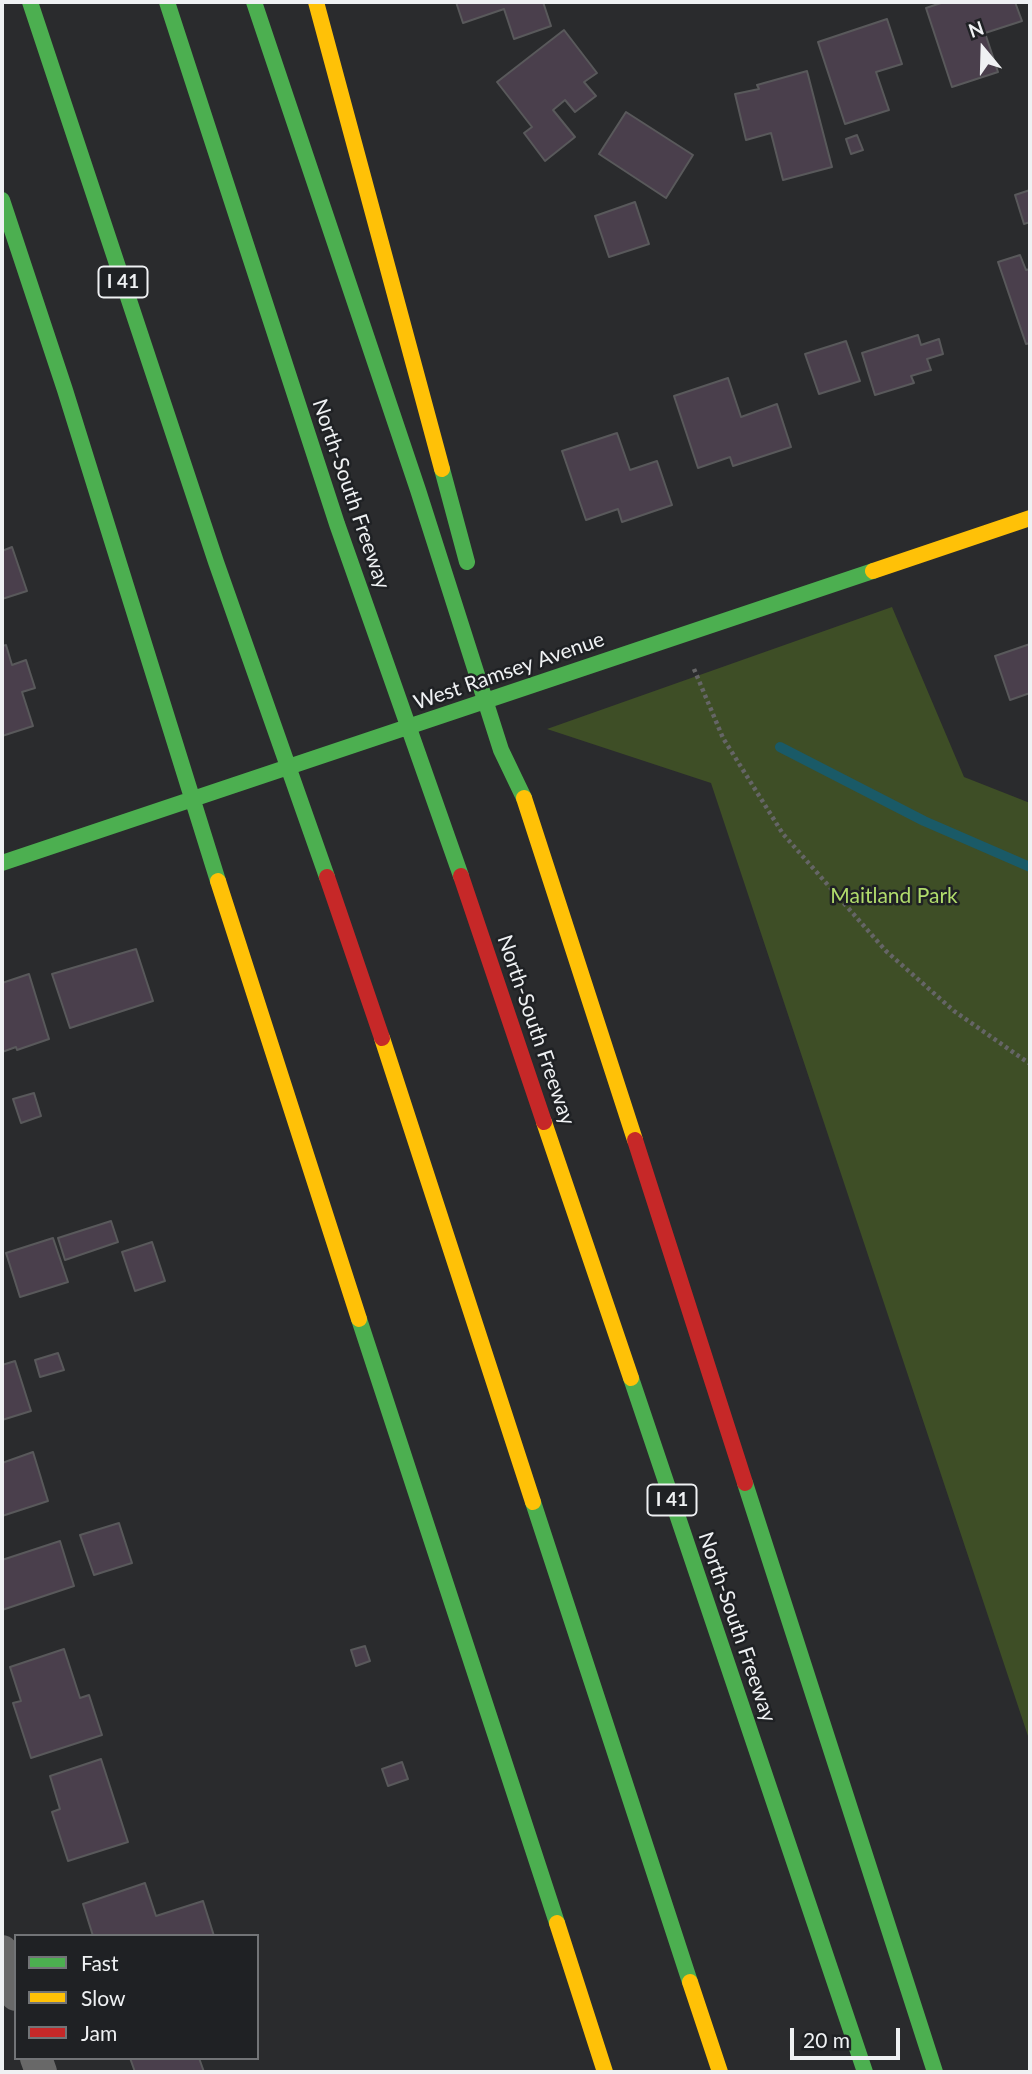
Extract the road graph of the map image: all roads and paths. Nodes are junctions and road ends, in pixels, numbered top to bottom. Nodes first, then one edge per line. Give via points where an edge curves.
1 (30, 2) edge
2 (167, 2) edge
3 (254, 2) edge
4 (316, 2) edge
5 (2, 200) edge
6 (23, 311) dead end
7 (65, 390) junction
8 (1030, 518) edge
9 (471, 577) dead end
10 (680, 635) junction
11 (499, 679) dead end
12 (507, 706) dead end
13 (518, 746) dead end
14 (527, 805) junction
15 (2, 863) edge
16 (1030, 1064) edge
17 (2, 1951) edge
18 (14, 1989) edge
19 (605, 2072) edge
20 (720, 2072) edge
21 (865, 2072) edge
22 (935, 2072) edge

1 - 20 main road, I 41 via 216,562 360,972
2 - 21 main road, North-South Freeway / I 41 via 337,524 479,928
3 - 14 main road via 501,750
4 - 9 main road
5 - 7 main road
6 - 7 main road
7 - 19 main road via 256,1002
8 - 10 main road, West Ramsey Avenue
10 - 15 main road, West Ramsey Avenue
10 - 16 path via 723,738 783,834 886,951 954,1011
11 - 12 main road
13 - 14 main road
14 - 22 main road
17 - 18 street

